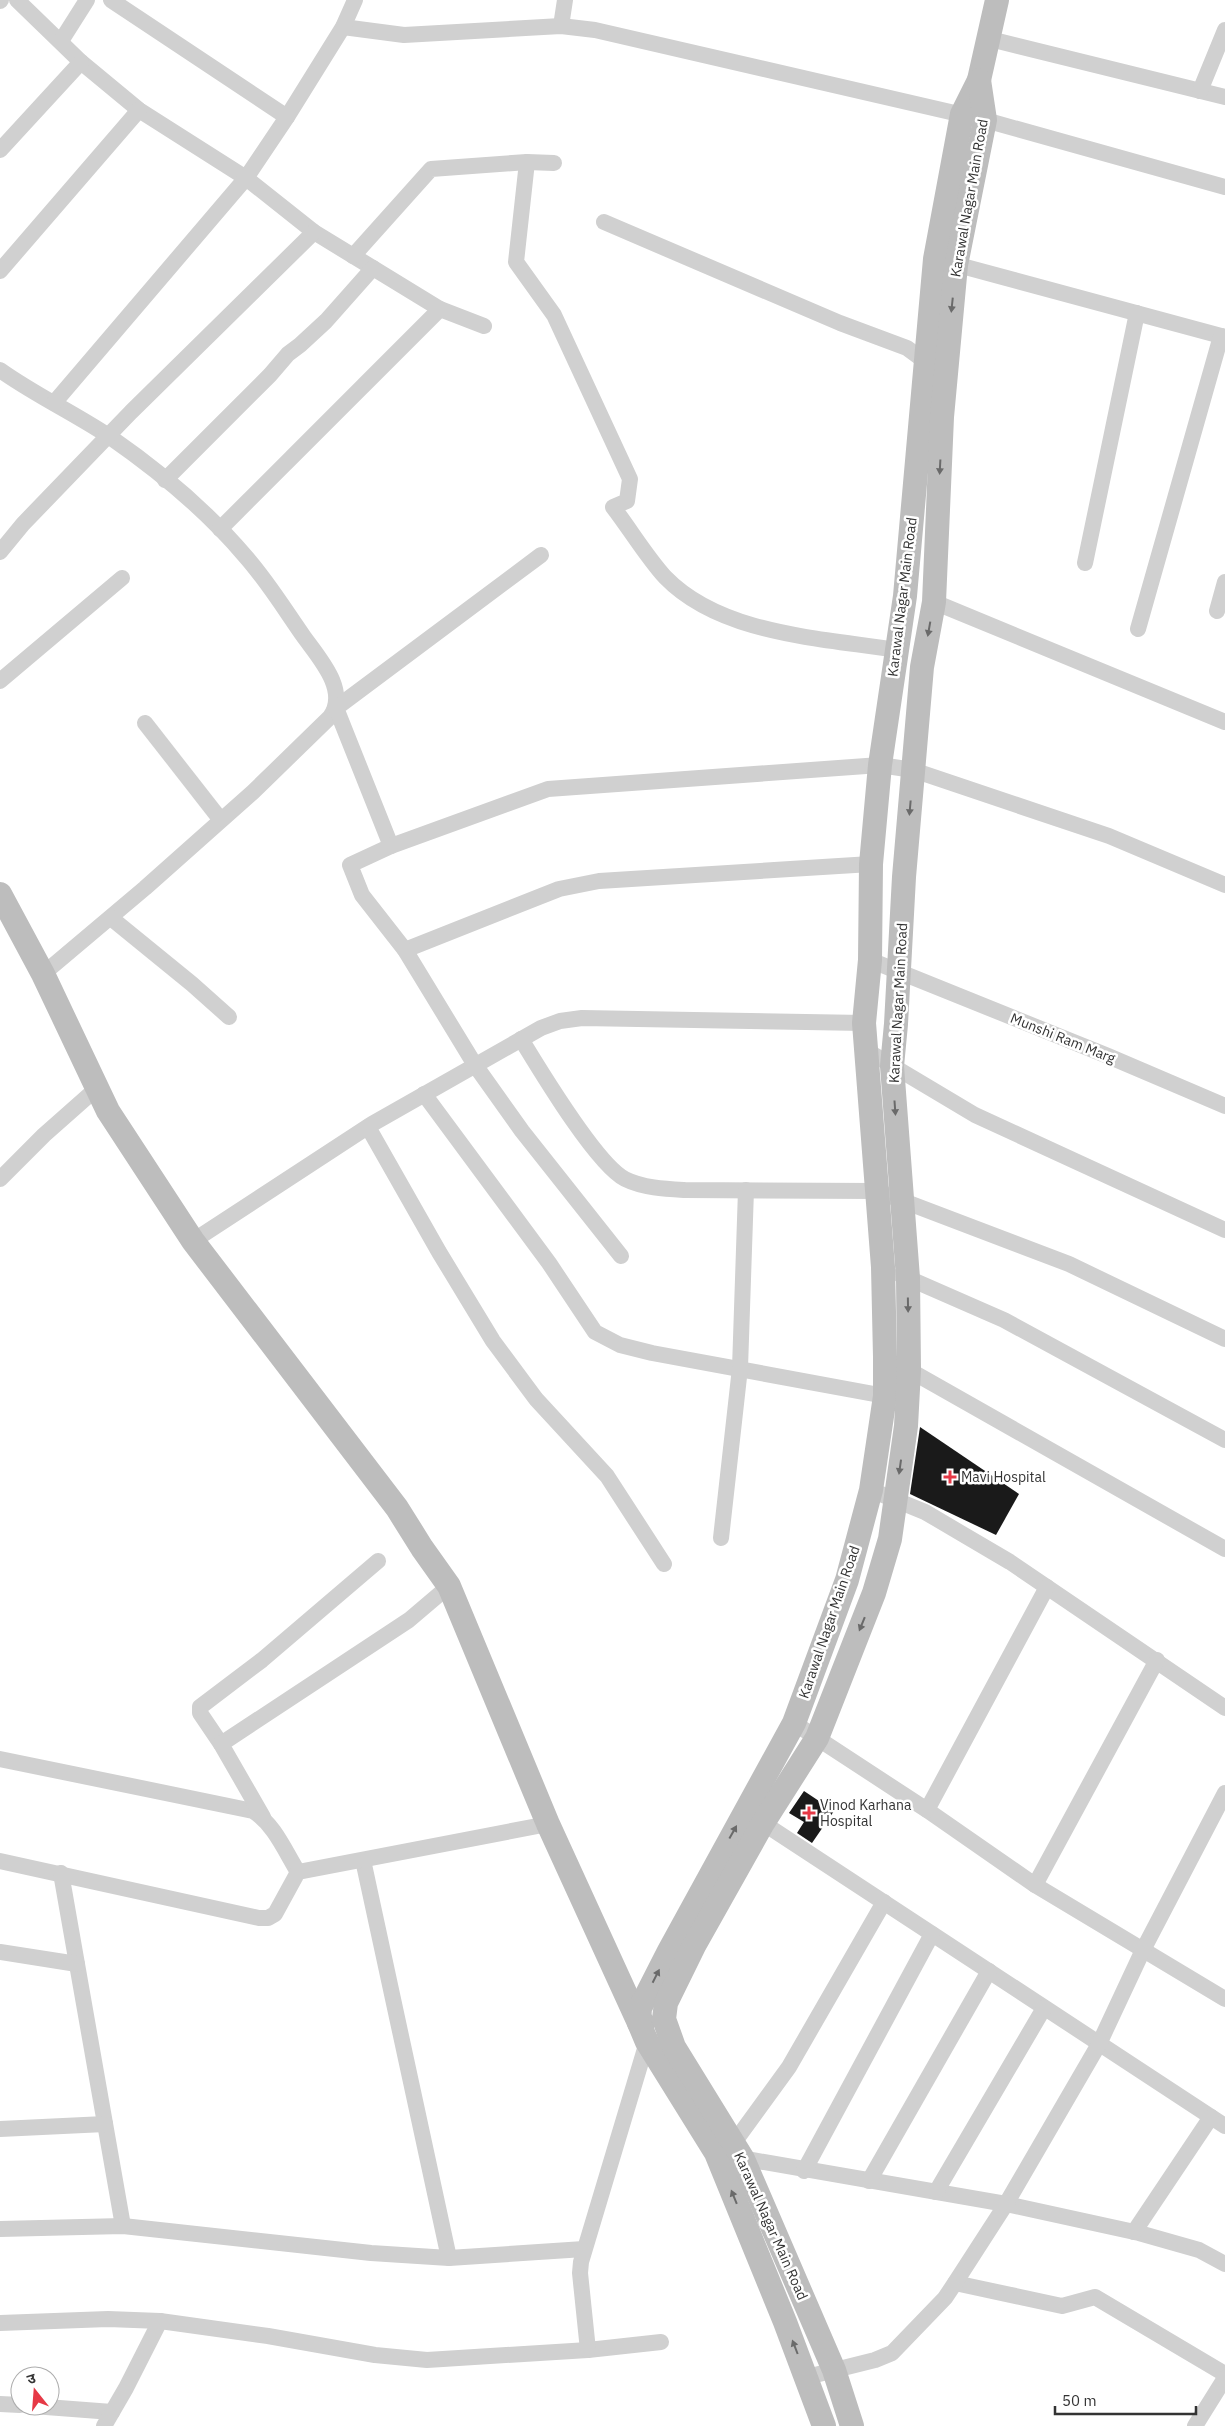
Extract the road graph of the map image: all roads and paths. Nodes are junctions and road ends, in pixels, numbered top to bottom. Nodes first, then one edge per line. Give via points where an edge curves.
1 (17, 0) edge
2 (88, 0) edge
3 (111, 0) edge
4 (565, 0) edge
5 (997, 0) edge
6 (351, 2) edge
7 (561, 26) junction
8 (343, 27) junction
9 (1225, 30) edge
10 (990, 39) junction
11 (61, 41) junction
12 (81, 62) junction
13 (1200, 91) junction
14 (1225, 97) edge
15 (138, 110) junction
16 (287, 117) junction
17 (973, 117) junction
18 (0, 150) edge
19 (527, 162) junction
20 (554, 163) dead end
21 (246, 178) junction
22 (1225, 187) edge
23 (604, 222) dead end
24 (314, 232) junction
25 (353, 256) junction
26 (946, 262) junction
27 (373, 268) junction
28 (0, 271) edge
29 (440, 309) junction
30 (1137, 313) junction
31 (484, 326) dead end
32 (1223, 337) edge
33 (926, 362) junction
34 (0, 370) edge
35 (54, 403) junction
36 (109, 437) junction
37 (165, 480) junction
38 (220, 528) junction
39 (0, 552) edge
40 (540, 555) dead end
41 (1085, 563) dead end
42 (122, 578) dead end
43 (1225, 582) edge
44 (934, 602) junction
45 (1216, 611) dead end
46 (1138, 629) dead end
47 (897, 650) junction
48 (0, 681) edge
49 (336, 708) junction
50 (1225, 722) edge
51 (146, 724) dead end
52 (880, 766) junction
53 (913, 770) junction
54 (220, 819) junction
55 (391, 846) junction
56 (871, 864) junction
57 (1225, 885) edge
58 (0, 894) edge
59 (110, 918) junction
60 (405, 950) junction
61 (870, 960) junction
62 (899, 972) junction
63 (43, 974) junction
64 (229, 1017) dead end
65 (864, 1022) junction
66 (521, 1039) junction
67 (866, 1050) junction
68 (475, 1065) junction
69 (892, 1066) junction
70 (96, 1089) junction
71 (424, 1094) junction
72 (1225, 1106) edge
73 (368, 1127) junction
74 (0, 1179) edge
75 (746, 1190) junction
76 (877, 1191) junction
77 (900, 1200) junction
78 (1225, 1230) edge
79 (193, 1241) junction
80 (621, 1256) dead end
81 (883, 1267) junction
82 (908, 1278) junction
83 (1225, 1339) edge
84 (885, 1366) junction
85 (740, 1368) junction
86 (909, 1370) junction
87 (885, 1396) junction
88 (1225, 1440) edge
89 (871, 1490) junction
90 (896, 1500) junction
91 (721, 1538) dead end
92 (1225, 1549) edge
93 (378, 1561) dead end
94 (664, 1564) dead end
95 (449, 1586) junction
96 (1047, 1587) junction
97 (1157, 1660) junction
98 (1225, 1708) edge
99 (794, 1723) junction
100 (817, 1738) junction
101 (221, 1744) junction
102 (0, 1759) edge
103 (1225, 1793) edge
104 (927, 1810) junction
105 (262, 1817) junction
106 (763, 1823) junction
107 (548, 1824) junction
108 (363, 1860) junction
109 (0, 1861) edge
110 (298, 1872) junction
111 (61, 1873) junction
112 (1035, 1885) junction
113 (884, 1902) junction
114 (932, 1934) junction
115 (1143, 1950) junction
116 (0, 1952) edge
117 (76, 1964) junction
118 (989, 1971) junction
119 (1225, 1999) edge
120 (1044, 2008) junction
121 (667, 2026) junction
122 (643, 2033) junction
123 (1099, 2044) junction
124 (1211, 2117) junction
125 (105, 2124) junction
126 (1225, 2126) edge
127 (0, 2129) edge
128 (731, 2152) junction
129 (804, 2171) junction
130 (869, 2181) junction
131 (936, 2192) junction
132 (1006, 2204) junction
133 (123, 2226) junction
134 (0, 2229) edge
135 (1134, 2232) junction
136 (584, 2249) junction
137 (449, 2258) junction
138 (1225, 2264) edge
139 (955, 2283) junction
140 (160, 2321) junction
141 (0, 2323) edge
142 (661, 2342) dead end
143 (588, 2350) junction
144 (834, 2370) junction
145 (1225, 2374) edge
146 (807, 2377) junction
147 (1225, 2378) edge
148 (60, 2408) edge
149 (112, 2412) junction
150 (104, 2426) edge
151 (824, 2426) edge
152 (852, 2426) edge
153 (1195, 2426) edge

1 - 11 street
2 - 11 street
3 - 16 street
4 - 7 street
5 - 10 street, Karawal Nagar Main Road
6 - 8 street
7 - 8 street via 431,35
7 - 17 street via 594,30
8 - 16 street
9 - 13 street
10 - 13 street
10 - 17 street, Karawal Nagar Main Road
11 - 12 street
12 - 15 street
12 - 18 street
13 - 14 street
15 - 21 street
15 - 28 street
16 - 21 street
17 - 22 street
17 - 26 street, Karawal Nagar Main Road
19 - 20 street
19 - 25 street via 431,169
19 - 47 street via 516,262 554,315 630,479 627,501 613,507 665,577 702,606 742,624
21 - 24 street
21 - 35 street
23 - 33 street via 840,323 907,348
24 - 25 street
24 - 36 street
25 - 27 street
26 - 30 street
26 - 33 street, Karawal Nagar Main Road
26 -> 44 street, Karawal Nagar Main Road
27 - 29 street
27 - 37 street via 326,321 288,354
29 - 31 street
29 - 38 street
30 - 32 street
30 - 41 street
32 - 46 street
33 - 47 street, Karawal Nagar Main Road via 905,596
34 - 35 street
35 - 36 street
36 - 37 street
36 - 39 street via 22,524
37 - 38 street
38 - 49 street via 247,558 311,646 334,684 338,694
40 - 49 street
42 - 48 street
43 - 45 street
44 - 50 street
44 -> 53 street, Karawal Nagar Main Road via 922,667
47 - 52 street, Karawal Nagar Main Road
49 - 54 street via 313,734
49 - 55 street
51 - 54 street
52 - 53 street
52 - 55 street via 548,788
52 - 56 street, Karawal Nagar Main Road
53 - 57 street via 1108,836
53 -> 62 street, Karawal Nagar Main Road
54 - 59 street
55 - 60 street via 350,865 362,895
56 - 60 street via 598,881 570,886
56 - 61 street, Karawal Nagar Main Road
58 - 63 street
59 - 63 street
59 - 64 street
60 - 68 street
61 - 62 street, Munshi Ram Marg
61 - 65 street, Karawal Nagar Main Road
62 - 69 street, Karawal Nagar Main Road
62 - 72 street, Munshi Ram Marg
63 - 70 street
65 - 66 street via 582,1018 560,1021
65 - 67 street, Karawal Nagar Main Road
66 - 68 street
66 - 75 street via 606,1164 626,1179 657,1188
67 - 69 street
67 - 76 street, Karawal Nagar Main Road
68 - 71 street
68 - 80 street
69 -> 77 street, Karawal Nagar Main Road
69 - 78 street via 975,1116
70 - 74 street
70 - 79 street
71 - 73 street
71 - 85 street via 595,1332 620,1345 652,1353
73 - 79 street
73 - 94 street via 493,1341 536,1399 607,1476
75 - 76 street
75 - 85 street
76 - 77 street
76 - 81 street, Karawal Nagar Main Road
77 - 82 street, Karawal Nagar Main Road
77 - 83 street via 1069,1264
79 - 95 street via 397,1508
81 - 82 street
81 - 84 street, Karawal Nagar Main Road
82 -> 86 street, Karawal Nagar Main Road
82 - 88 street via 1004,1320
84 - 86 street
84 - 87 street, Karawal Nagar Main Road
85 - 87 street
85 - 91 street
86 -> 90 street, Karawal Nagar Main Road via 906,1426
86 - 92 street
87 - 89 street, Karawal Nagar Main Road
89 - 90 street
89 - 99 street, Karawal Nagar Main Road via 847,1580
90 - 96 street via 966,1534
90 -> 100 street, Karawal Nagar Main Road via 890,1539 874,1594
93 - 101 street via 262,1660 200,1707 200,1713
95 - 101 street via 409,1620
95 - 107 street
96 - 97 street
96 - 104 street
97 - 98 street
97 - 112 street
99 - 100 street
122 -> 99 street, Karawal Nagar Main Road via 640,2008
100 - 104 street
100 - 106 street, Karawal Nagar Main Road
101 - 105 street
102 - 105 street via 243,1807
103 - 115 street
104 - 112 street
105 - 110 street
106 - 113 street
106 - 121 street, Karawal Nagar Main Road via 666,2003
107 - 108 street
107 - 122 street
108 - 110 street
108 - 137 street
109 - 111 street
110 - 111 street via 275,1914 268,1918
111 - 117 street
112 - 115 street
113 - 114 street
113 - 128 street via 789,2067
114 - 118 street
114 - 129 street
115 - 119 street
115 - 123 street
116 - 117 street
117 - 125 street
118 - 120 street
118 - 130 street
120 - 123 street
120 - 131 street
121 - 122 street
121 - 128 street, Karawal Nagar Main Road via 674,2047
122 - 128 street, Karawal Nagar Main Road
122 - 136 street
123 - 124 street
123 - 132 street
124 - 126 street
124 - 135 street
125 - 127 street
125 - 133 street
128 - 129 street
128 - 144 street, Karawal Nagar Main Road
146 -> 128 street, Karawal Nagar Main Road
129 - 130 street
130 - 131 street
131 - 132 street
132 - 135 street
132 - 139 street
133 - 134 street
133 - 137 street via 371,2253
135 - 138 street via 1199,2250
136 - 137 street
136 - 143 street via 580,2273
139 - 144 street via 945,2298 892,2353
139 - 145 street via 1062,2306 1094,2296
140 - 141 street via 108,2319
140 - 143 street via 400,2358 436,2359
140 - 149 street
142 - 143 street
144 - 146 street
144 - 152 street, Karawal Nagar Main Road
146 - 151 street, Karawal Nagar Main Road
147 - 153 street
148 - 149 street
149 - 150 street

